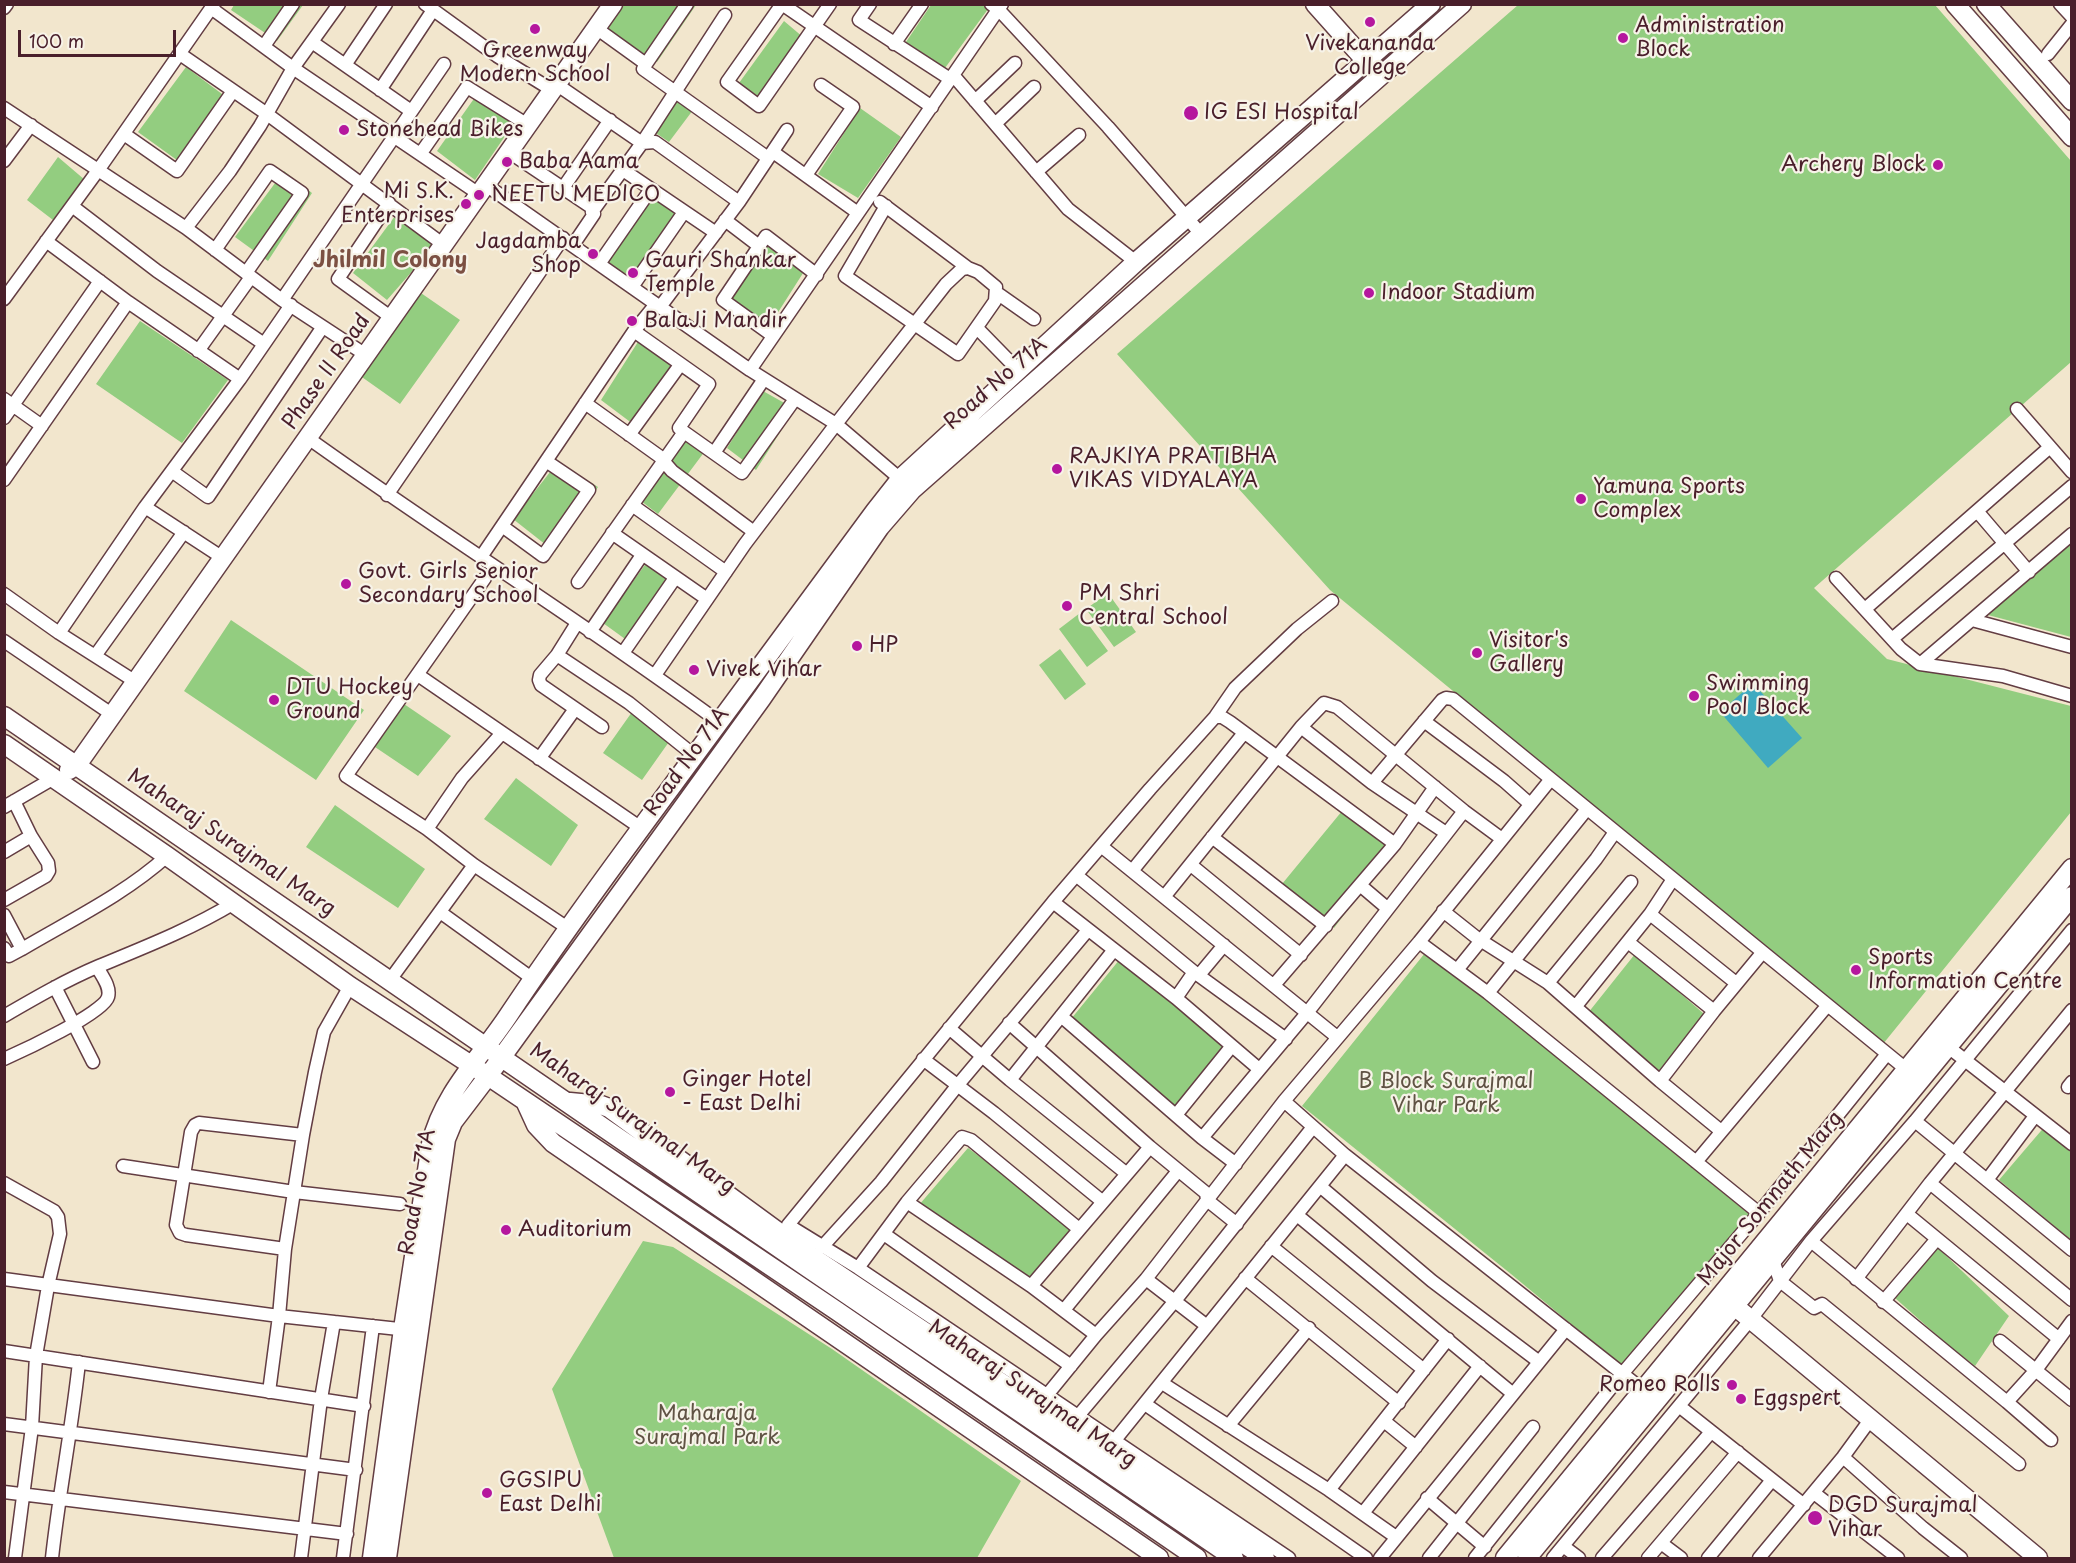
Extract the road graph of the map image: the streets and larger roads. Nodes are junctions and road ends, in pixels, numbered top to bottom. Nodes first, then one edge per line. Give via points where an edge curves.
1 (293, 4) edge
2 (339, 4) edge
3 (386, 4) edge
4 (613, 4) edge
5 (687, 4) edge
6 (782, 4) edge
7 (830, 4) edge
8 (870, 4) edge
9 (922, 4) edge
10 (1315, 4) edge
11 (1431, 4) edge
12 (1462, 4) edge
13 (1955, 4) edge
14 (1986, 4) edge
15 (2060, 4) edge
16 (212, 6) edge
17 (997, 6) edge
18 (429, 7) edge
19 (725, 15) dead end
20 (2072, 17) edge
21 (2072, 24) edge
22 (815, 26) junction
23 (596, 28) junction
24 (312, 42) junction
25 (894, 44) junction
26 (264, 46) junction
27 (180, 54) junction
28 (2048, 54) dead end
29 (1366, 60) junction
30 (1015, 63) dead end
31 (444, 64) dead end
32 (646, 64) junction
33 (345, 65) junction
34 (293, 68) junction
35 (952, 77) junction
36 (1380, 77) junction
37 (821, 85) dead end
38 (554, 87) junction
39 (1034, 87) dead end
40 (380, 90) junction
41 (233, 91) junction
42 (674, 92) junction
43 (975, 101) junction
44 (2072, 101) edge
45 (932, 106) junction
46 (4, 108) edge
47 (411, 111) junction
48 (267, 114) junction
49 (610, 120) junction
50 (31, 124) junction
51 (994, 124) junction
52 (528, 125) junction
53 (787, 130) dead end
54 (124, 134) junction
55 (394, 135) junction
56 (1079, 135) dead end
57 (2072, 137) edge
58 (642, 143) junction
59 (509, 152) junction
60 (421, 153) junction
61 (770, 155) junction
62 (4, 161) edge
63 (99, 169) junction
64 (623, 170) junction
65 (1036, 172) junction
66 (806, 176) junction
67 (362, 183) junction
68 (563, 188) junction
69 (651, 189) junction
70 (482, 190) junction
71 (871, 195) junction
72 (739, 202) junction
73 (389, 203) junction
74 (72, 206) junction
75 (886, 206) junction
76 (594, 209) junction
77 (684, 212) junction
78 (858, 213) junction
79 (1187, 218) junction
80 (725, 220) junction
81 (186, 228) junction
82 (716, 233) junction
83 (1202, 234) junction
84 (46, 241) junction
85 (568, 241) junction
86 (444, 245) junction
87 (759, 246) junction
88 (215, 250) junction
89 (1136, 262) junction
90 (599, 264) junction
91 (968, 268) junction
92 (248, 275) junction
93 (817, 275) junction
94 (100, 281) junction
95 (9, 283) edge
96 (632, 287) junction
97 (997, 293) junction
98 (4, 299) edge
99 (128, 302) junction
100 (287, 303) junction
101 (658, 305) junction
102 (223, 318) junction
103 (392, 318) junction
104 (1034, 319) dead end
105 (915, 325) junction
106 (322, 328) junction
107 (977, 328) junction
108 (634, 331) junction
109 (773, 336) junction
110 (264, 344) junction
111 (198, 351) junction
112 (366, 355) junction
113 (680, 365) junction
114 (750, 370) junction
115 (1018, 370) junction
116 (240, 379) junction
117 (764, 379) junction
118 (795, 399) junction
119 (9, 402) edge
120 (585, 403) junction
121 (2018, 409) dead end
122 (4, 418) edge
123 (836, 424) junction
124 (42, 426) junction
125 (684, 432) junction
126 (629, 435) junction
127 (308, 438) junction
128 (2050, 447) junction
129 (714, 453) junction
130 (546, 461) junction
131 (663, 461) junction
132 (173, 472) junction
133 (2072, 472) edge
134 (4, 480) edge
135 (906, 484) junction
136 (2072, 486) edge
137 (387, 495) junction
138 (632, 505) junction
139 (146, 507) junction
140 (1977, 512) junction
141 (502, 526) junction
142 (184, 532) junction
143 (754, 532) junction
144 (612, 533) junction
145 (2072, 534) edge
146 (2005, 542) junction
147 (642, 555) junction
148 (481, 557) junction
149 (223, 558) junction
150 (726, 572) junction
151 (2029, 572) junction
152 (485, 578) dead end
153 (675, 578) junction
154 (1836, 578) dead end
155 (578, 582) dead end
156 (4, 594) edge
157 (708, 599) junction
158 (1332, 601) dead end
159 (1865, 609) junction
160 (1972, 620) junction
161 (577, 623) junction
162 (590, 632) junction
163 (59, 633) junction
164 (1892, 639) junction
165 (4, 641) edge
166 (2072, 646) edge
167 (623, 653) junction
168 (557, 655) junction
169 (95, 656) junction
170 (1920, 664) junction
171 (418, 675) junction
172 (655, 675) junction
173 (136, 682) junction
174 (2072, 696) edge
175 (575, 709) junction
176 (113, 715) junction
177 (4, 716) edge
178 (1215, 717) junction
179 (1424, 721) junction
180 (719, 723) junction
181 (1301, 727) junction
182 (602, 728) dead end
183 (502, 733) junction
184 (1244, 733) junction
185 (4, 744) edge
186 (1395, 754) junction
187 (695, 756) junction
188 (1278, 757) junction
189 (539, 759) junction
190 (77, 765) junction
191 (54, 778) junction
192 (1551, 779) junction
193 (1372, 783) junction
194 (1435, 787) junction
195 (9, 804) edge
196 (1530, 804) junction
197 (1587, 809) junction
198 (1464, 811) junction
199 (1415, 813) junction
200 (641, 828) junction
201 (427, 829) junction
202 (1615, 832) junction
203 (1446, 833) junction
204 (31, 836) junction
205 (1212, 837) junction
206 (1502, 839) junction
207 (1395, 844) junction
208 (1101, 846) junction
209 (4, 852) edge
210 (167, 856) junction
211 (474, 865) junction
212 (1191, 865) junction
213 (2072, 868) edge
214 (1132, 871) junction
215 (1076, 874) junction
216 (1673, 879) junction
217 (1631, 882) dead end
218 (1360, 885) junction
219 (2072, 896) edge
220 (1164, 897) junction
221 (4, 900) edge
222 (1053, 902) junction
223 (234, 903) junction
224 (1387, 908) junction
225 (440, 912) junction
226 (1443, 912) junction
227 (1650, 914) junction
228 (4, 915) edge
229 (1326, 926) junction
230 (569, 929) junction
231 (1088, 930) junction
232 (2072, 930) edge
233 (1481, 940) junction
234 (1419, 942) junction
235 (1628, 942) junction
236 (1224, 945) junction
237 (22, 949) junction
238 (1113, 951) junction
239 (1762, 953) junction
240 (6, 954) edge
241 (1301, 955) junction
242 (1513, 960) junction
243 (97, 967) junction
244 (1457, 969) junction
245 (1196, 974) junction
246 (390, 980) junction
247 (533, 980) junction
248 (1548, 983) junction
249 (1736, 983) junction
250 (1274, 985) junction
251 (350, 986) junction
252 (55, 987) junction
253 (1488, 993) junction
254 (1176, 998) junction
255 (1576, 1006) junction
256 (1827, 1006) junction
257 (2072, 1010) edge
258 (1714, 1011) junction
259 (1307, 1012) junction
260 (4, 1016) edge
261 (1061, 1016) junction
262 (1958, 1020) junction
263 (74, 1023) junction
264 (1009, 1023) junction
265 (949, 1028) junction
266 (1337, 1037) junction
267 (1286, 1038) junction
268 (1947, 1046) junction
269 (1036, 1047) junction
270 (1231, 1047) junction
271 (494, 1051) junction
272 (1887, 1054) junction
273 (982, 1056) junction
274 (4, 1059) edge
275 (923, 1059) junction
276 (1965, 1060) junction
277 (93, 1062) dead end
278 (471, 1065) junction
279 (1259, 1069) junction
280 (1906, 1069) junction
281 (489, 1076) junction
282 (1010, 1080) junction
283 (1660, 1081) junction
284 (957, 1086) junction
285 (2004, 1093) junction
286 (525, 1101) junction
287 (1284, 1101) junction
288 (1176, 1115) junction
289 (2035, 1116) junction
290 (1914, 1121) junction
291 (1313, 1127) junction
292 (1721, 1131) junction
293 (303, 1135) junction
294 (1202, 1138) junction
295 (2072, 1144) edge
296 (1150, 1147) junction
297 (1956, 1153) junction
298 (1345, 1155) junction
299 (1696, 1162) junction
300 (1236, 1164) junction
301 (123, 1166) dead end
302 (1178, 1171) junction
303 (1126, 1174) junction
304 (185, 1175) junction
305 (1986, 1180) junction
306 (4, 1183) edge
307 (1930, 1183) junction
308 (1321, 1187) junction
309 (294, 1192) junction
310 (1207, 1200) junction
311 (907, 1202) junction
312 (1103, 1202) junction
313 (400, 1204) dead end
314 (1759, 1213) junction
315 (1907, 1214) junction
316 (1297, 1215) junction
317 (1237, 1224) junction
318 (1079, 1229) junction
319 (884, 1234) junction
320 (1936, 1240) junction
321 (1810, 1241) junction
322 (1271, 1246) junction
323 (285, 1249) junction
324 (2072, 1250) edge
325 (815, 1258) junction
326 (1773, 1260) junction
327 (858, 1268) junction
328 (1245, 1278) junction
329 (4, 1279) edge
330 (1146, 1279) junction
331 (1856, 1279) junction
332 (1780, 1281) junction
333 (48, 1286) junction
334 (1031, 1286) junction
335 (1728, 1300) junction
336 (2072, 1300) edge
337 (1174, 1302) junction
338 (1883, 1302) junction
339 (1064, 1310) junction
340 (279, 1316) junction
341 (1751, 1320) junction
342 (334, 1322) junction
343 (2072, 1322) edge
344 (373, 1326) junction
345 (1207, 1326) junction
346 (1309, 1328) junction
347 (1566, 1329) junction
348 (411, 1330) junction
349 (1096, 1335) junction
350 (1448, 1339) junction
351 (2059, 1339) junction
352 (2000, 1341) dead end
353 (4, 1351) edge
354 (36, 1356) junction
355 (1538, 1361) junction
356 (80, 1362) junction
357 (1071, 1366) junction
358 (1480, 1366) junction
359 (1425, 1370) junction
360 (2036, 1370) junction
361 (1622, 1374) junction
362 (1162, 1383) junction
363 (1643, 1390) junction
364 (269, 1392) junction
365 (1512, 1393) junction
366 (321, 1399) junction
367 (2072, 1400) edge
368 (2007, 1402) junction
369 (1399, 1403) junction
370 (1145, 1404) junction
371 (363, 1406) junction
372 (1679, 1406) junction
373 (1038, 1407) junction
374 (1078, 1416) junction
375 (1870, 1420) junction
376 (1383, 1421) junction
377 (4, 1424) edge
378 (1228, 1426) junction
379 (32, 1427) junction
380 (1533, 1427) dead end
381 (72, 1432) junction
382 (1711, 1432) junction
383 (1023, 1438) junction
384 (1116, 1440) junction
385 (2051, 1440) dead end
386 (1416, 1448) junction
387 (1738, 1452) junction
388 (1009, 1456) junction
389 (1843, 1456) junction
390 (2019, 1464) dead end
391 (313, 1465) junction
392 (356, 1470) junction
393 (1772, 1480) junction
394 (1329, 1490) junction
395 (4, 1492) edge
396 (1814, 1493) junction
397 (23, 1495) junction
398 (1427, 1498) junction
399 (59, 1499) junction
400 (1804, 1505) junction
401 (1363, 1513) junction
402 (1458, 1523) junction
403 (305, 1530) junction
404 (347, 1534) junction
405 (1396, 1537) junction
406 (1661, 1543) junction
407 (1563, 1546) junction
408 (1485, 1547) junction
409 (15, 1558) edge
410 (52, 1558) edge
411 (301, 1558) edge
412 (343, 1558) edge
413 (372, 1558) edge
414 (387, 1558) edge
415 (1159, 1558) edge
416 (1197, 1558) edge
417 (1234, 1558) edge
418 (1265, 1558) edge
419 (1289, 1558) edge
420 (1366, 1558) edge
421 (1380, 1558) edge
422 (1429, 1558) edge
423 (1475, 1558) edge
424 (1505, 1558) edge
425 (1527, 1558) edge
426 (1553, 1558) edge
427 (1579, 1558) edge
428 (1602, 1558) edge
429 (1648, 1558) edge
430 (1681, 1558) edge
431 (1708, 1558) edge
432 (1759, 1558) edge
433 (1898, 1558) edge
434 (1961, 1558) edge
435 (2038, 1558) edge

1 - 26 street
2 - 24 street
3 - 33 street
4 - 23 street, Phase II Road
5 - 32 street
6 - 22 street
6 - 22 street via 727,82 759,105
7 - 22 street
8 - 25 street via 859,20
9 - 25 street
10 - 29 street
11 - 29 street, Road No 71A
12 - 36 street, Road No 71A
13 - 57 street
14 - 44 street
15 - 20 street
16 - 26 street
16 - 27 street
17 - 35 street
17 - 79 street
18 - 38 street via 496,56
18 - 40 street
19 - 42 street
21 - 28 street
22 - 45 street
23 - 32 street
23 - 38 street, Phase II Road
24 - 33 street
24 - 34 street
25 - 35 street
26 - 34 street
27 - 41 street
27 - 54 street
29 - 36 street
29 - 79 street, Road No 71A
30 - 43 street
31 - 47 street
32 - 42 street via 643,69
33 - 40 street
34 - 48 street
34 - 55 street
35 - 43 street
35 - 45 street
36 - 83 street, Road No 71A
37 - 66 street via 853,107
38 - 49 street
38 - 52 street, Phase II Road
39 - 51 street
40 - 47 street
41 - 48 street
41 - 54 street via 177,171
42 - 58 street
42 - 61 street
43 - 51 street
45 - 71 street
46 - 50 street
47 - 55 street
48 - 67 street
48 - 81 street
49 - 58 street
49 - 68 street
50 - 62 street
50 - 63 street
51 - 65 street
52 - 59 street, Phase II Road
52 - 60 street via 467,87
53 - 61 street
54 - 63 street
55 - 60 street
55 - 67 street
56 - 65 street
58 - 64 street
58 - 72 street via 655,142
59 - 68 street
59 - 70 street, Phase II Road
60 - 70 street
61 - 66 street
61 - 72 street
63 - 74 street
63 - 81 street
64 - 69 street
64 - 76 street
65 - 89 street via 1068,209
66 - 78 street
67 - 73 street
67 - 100 street
68 - 76 street
69 - 77 street
69 - 90 street
70 - 85 street
70 - 86 street, Phase II Road
71 - 75 street
71 - 78 street
72 - 80 street
73 - 86 street
73 - 103 street via 338,279
74 - 84 street
74 - 102 street
75 - 91 street
75 - 105 street via 845,276
76 - 85 street via 594,214
77 - 82 street
77 - 96 street
78 - 93 street
79 - 83 street
79 - 89 street, Road No 71A
80 - 82 street
80 - 87 street
81 - 88 street
82 - 101 street
83 - 135 street, Road No 71A
84 - 94 street
84 - 95 street
85 - 90 street
85 - 137 street
86 - 103 street, Phase II Road
87 - 93 street via 766,236
87 - 109 street via 723,300
88 - 92 street
88 - 92 street via 270,171 302,193
89 - 115 street, Road No 71A
90 - 96 street
91 - 97 street via 989,280
91 - 105 street via 946,284
92 - 100 street
92 - 102 street
93 - 109 street
94 - 99 street
94 - 119 street
95 - 98 street
96 - 101 street
97 - 104 street
97 - 107 street
99 - 111 street
99 - 124 street
100 - 106 street
100 - 110 street
101 - 108 street
101 - 114 street
102 - 110 street
102 - 111 street
103 - 112 street, Phase II Road
105 - 107 street via 958,354
105 - 123 street
106 - 112 street
106 - 132 street via 208,497
107 - 115 street
108 - 113 street
108 - 120 street
109 - 114 street
110 - 116 street
111 - 116 street
112 - 127 street, Phase II Road
113 - 125 street via 710,384 679,428
113 - 126 street
114 - 117 street
115 - 135 street, Road No 71A
116 - 132 street
117 - 118 street
117 - 129 street
118 - 123 street
118 - 129 street via 742,473
119 - 122 street
119 - 124 street
120 - 126 street
120 - 130 street
121 - 128 street
123 - 135 street
123 - 143 street
124 - 134 street
125 - 129 street
125 - 131 street
126 - 131 street
127 - 137 street
127 - 149 street, Phase II Road
128 - 133 street
128 - 140 street
130 - 141 street
130 - 141 street via 589,490 543,556
131 - 138 street
131 - 143 street
132 - 139 street
135 - 180 street, Road No 71A
135 - 271 street, Road No 71A via 755,708
136 - 146 street
137 - 148 street
138 - 144 street
138 - 150 street
139 - 142 street
139 - 163 street
140 - 146 street
140 - 159 street
141 - 148 street
142 - 149 street
142 - 169 street
143 - 150 street
144 - 147 street
144 - 155 street
145 - 151 street
146 - 151 street
146 - 164 street
147 - 153 street
147 - 162 street
148 - 161 street
149 - 173 street, Phase II Road
150 - 157 street
151 - 160 street
152 - 171 street
153 - 157 street
153 - 167 street
154 - 159 street
156 - 163 street
157 - 172 street
158 - 178 street via 1235,688
159 - 164 street
160 - 166 street
160 - 170 street
161 - 162 street
161 - 168 street
162 - 167 street
163 - 169 street
164 - 170 street
165 - 176 street
167 - 172 street
168 - 175 street via 539,680
168 - 187 street via 629,703
169 - 173 street
170 - 174 street via 2003,676
171 - 183 street
171 - 201 street via 346,776
172 - 180 street
173 - 176 street, Phase II Road
175 - 182 street
175 - 189 street
176 - 190 street, Phase II Road
177 - 190 street, Maharaj Surajmal Marg
178 - 184 street via 1222,717
178 - 208 street
179 - 186 street
179 - 192 street via 1442,700 1453,699
179 - 196 street
180 - 187 street, Road No 71A
181 - 186 street via 1324,703 1333,705
181 - 188 street
181 - 193 street
183 - 189 street
183 - 201 street via 462,778
184 - 188 street
184 - 214 street
185 - 191 street, Maharaj Surajmal Marg
186 - 193 street
186 - 194 street
187 - 200 street, Road No 71A
188 - 205 street
188 - 207 street
189 - 200 street
190 - 191 street
190 - 246 street, Maharaj Surajmal Marg
191 - 195 street
191 - 210 street, Maharaj Surajmal Marg
192 - 196 street
192 - 197 street
193 - 199 street
194 - 198 street
194 - 199 street
195 - 204 street
196 - 206 street
197 - 202 street
197 - 233 street
198 - 203 street
198 - 206 street
199 - 203 street
199 - 207 street
200 - 230 street, Road No 71A
201 - 211 street
202 - 216 street
202 - 242 street
203 - 224 street
204 - 209 street
204 - 221 street via 48,863 48,874
205 - 212 street
205 - 229 street
206 - 226 street
207 - 218 street
208 - 214 street
208 - 215 street
210 - 223 street, Maharaj Surajmal Marg
210 - 237 street via 114,895
211 - 225 street
211 - 230 street
212 - 220 street
212 - 241 street
213 - 262 street, Major Somnath Marg
214 - 220 street
215 - 222 street
215 - 245 street
216 - 227 street
216 - 239 street
217 - 248 street
218 - 224 street
218 - 229 street
219 - 262 street, Major Somnath Marg
220 - 236 street
222 - 231 street
222 - 265 street
223 - 243 street via 170,938
223 - 251 street, Maharaj Surajmal Marg
224 - 259 street
225 - 246 street
225 - 247 street
226 - 233 street
226 - 234 street
227 - 235 street
227 - 249 street
228 - 237 street
229 - 241 street
230 - 247 street, Road No 71A
231 - 238 street
231 - 264 street
232 - 276 street
233 - 242 street
233 - 244 street
234 - 244 street
234 - 266 street
235 - 255 street
235 - 258 street
236 - 245 street
236 - 250 street
237 - 240 street
238 - 254 street
238 - 261 street
239 - 249 street
239 - 256 street
241 - 250 street
242 - 248 street
242 - 253 street
243 - 252 street
243 - 263 street via 108,987 108,998
244 - 253 street
245 - 254 street
245 - 267 street
246 - 271 street, Maharaj Surajmal Marg
247 - 271 street, Road No 71A
248 - 255 street
249 - 258 street
250 - 259 street
251 - 278 street, Maharaj Surajmal Marg
251 - 293 street via 324,1032
252 - 260 street
252 - 263 street
253 - 299 street
254 - 270 street
255 - 283 street
256 - 272 street
256 - 292 street
257 - 285 street
258 - 283 street
259 - 266 street
259 - 267 street
261 - 269 street
261 - 288 street
262 - 268 street, Major Somnath Marg
262 - 280 street, Major Somnath Marg
263 - 274 street
263 - 277 street
264 - 269 street
264 - 273 street
265 - 273 street
265 - 275 street
266 - 287 street
267 - 279 street
268 - 276 street
268 - 326 street, Major Somnath Marg
269 - 282 street
269 - 296 street
270 - 279 street
270 - 288 street
271 - 278 street, Road No 71A
271 - 281 street, Road No 71A
271 - 325 street, Maharaj Surajmal Marg via 568,1102 609,1108
272 - 280 street
272 - 314 street
273 - 282 street
273 - 284 street
275 - 284 street
275 - 325 street via 788,1225
276 - 285 street
276 - 290 street
278 - 281 street, Maharaj Surajmal Marg
278 - 348 street, Road No 71A via 435,1128
279 - 294 street
280 - 335 street, Major Somnath Marg
281 - 286 street, Maharaj Surajmal Marg
281 - 348 street, Road No 71A via 453,1122 446,1139
282 - 303 street
283 - 292 street
284 - 312 street
284 - 325 street
285 - 289 street
285 - 297 street
286 - 383 street, Maharaj Surajmal Marg
286 - 388 street, Maharaj Surajmal Marg via 536,1125 553,1143
287 - 291 street
287 - 300 street
288 - 294 street
289 - 295 street
289 - 305 street
290 - 297 street
290 - 321 street
291 - 298 street
291 - 317 street
292 - 299 street
293 - 304 street via 195,1125
293 - 309 street
294 - 300 street
296 - 302 street
296 - 303 street
297 - 305 street
297 - 307 street
298 - 308 street
298 - 347 street
299 - 314 street
300 - 310 street
301 - 304 street
302 - 310 street via 1206,1193
302 - 339 street
303 - 312 street
304 - 309 street
304 - 323 street via 176,1225 180,1233
305 - 324 street
306 - 333 street via 58,1217 60,1234
307 - 315 street
307 - 336 street
308 - 316 street
308 - 355 street via 1432,1281
309 - 313 street
309 - 323 street
310 - 317 street
310 - 330 street
311 - 318 street via 958,1141 966,1137
311 - 319 street
311 - 334 street
312 - 318 street
314 - 361 street
315 - 320 street
315 - 331 street
316 - 322 street
316 - 350 street
317 - 337 street
318 - 334 street
319 - 327 street
319 - 357 street
320 - 338 street
320 - 351 street
321 - 331 street
321 - 332 street
322 - 328 street
322 - 359 street
323 - 340 street
325 - 327 street
325 - 373 street
326 - 332 street
326 - 335 street, Major Somnath Marg
327 - 373 street
328 - 345 street
328 - 346 street
329 - 333 street
330 - 337 street
330 - 349 street
331 - 338 street
332 - 341 street
332 - 390 street via 1814,1308 1822,1304
333 - 340 street
333 - 354 street
334 - 339 street
335 - 341 street
335 - 363 street, Major Somnath Marg
335 - 425 street, Major Somnath Marg
337 - 345 street
337 - 374 street
338 - 368 street
339 - 349 street
340 - 342 street
340 - 364 street
341 - 372 street
341 - 375 street
342 - 344 street
342 - 366 street
343 - 351 street
344 - 348 street
344 - 371 street
345 - 362 street
346 - 369 street
346 - 378 street
347 - 355 street
347 - 361 street
348 - 413 street, Road No 71A
348 - 414 street, Road No 71A
349 - 357 street
350 - 358 street
350 - 359 street
351 - 360 street
352 - 360 street
353 - 354 street
354 - 356 street
354 - 379 street
355 - 365 street
356 - 364 street
356 - 381 street
357 - 373 street
358 - 365 street
358 - 386 street
359 - 369 street
360 - 367 street
360 - 368 street
361 - 363 street
361 - 408 street
362 - 370 street
362 - 378 street
363 - 424 street, Major Somnath Marg
364 - 366 street
365 - 398 street
366 - 371 street
366 - 391 street
368 - 385 street
369 - 376 street
370 - 384 street
370 - 420 street
371 - 392 street
372 - 382 street
372 - 407 street
373 - 374 street
373 - 417 street, Maharaj Surajmal Marg
373 - 418 street
374 - 384 street
375 - 389 street
375 - 435 street
376 - 386 street
376 - 394 street
377 - 379 street
378 - 394 street
379 - 381 street
379 - 397 street
380 - 402 street
381 - 391 street
381 - 399 street
382 - 387 street
382 - 428 street
383 - 388 street
383 - 416 street, Maharaj Surajmal Marg
384 - 419 street
386 - 401 street
387 - 393 street
387 - 406 street
388 - 415 street, Maharaj Surajmal Marg
389 - 396 street
389 - 434 street
391 - 392 street
391 - 403 street
392 - 404 street
393 - 400 street
393 - 431 street
394 - 401 street
395 - 397 street
396 - 400 street
396 - 433 street
397 - 399 street
397 - 409 street
398 - 402 street
398 - 405 street
399 - 403 street
399 - 410 street
400 - 432 street
401 - 405 street
402 - 408 street
402 - 422 street
403 - 404 street
403 - 411 street
404 - 412 street
405 - 421 street
406 - 429 street
406 - 430 street
407 - 426 street
407 - 427 street
408 - 423 street

